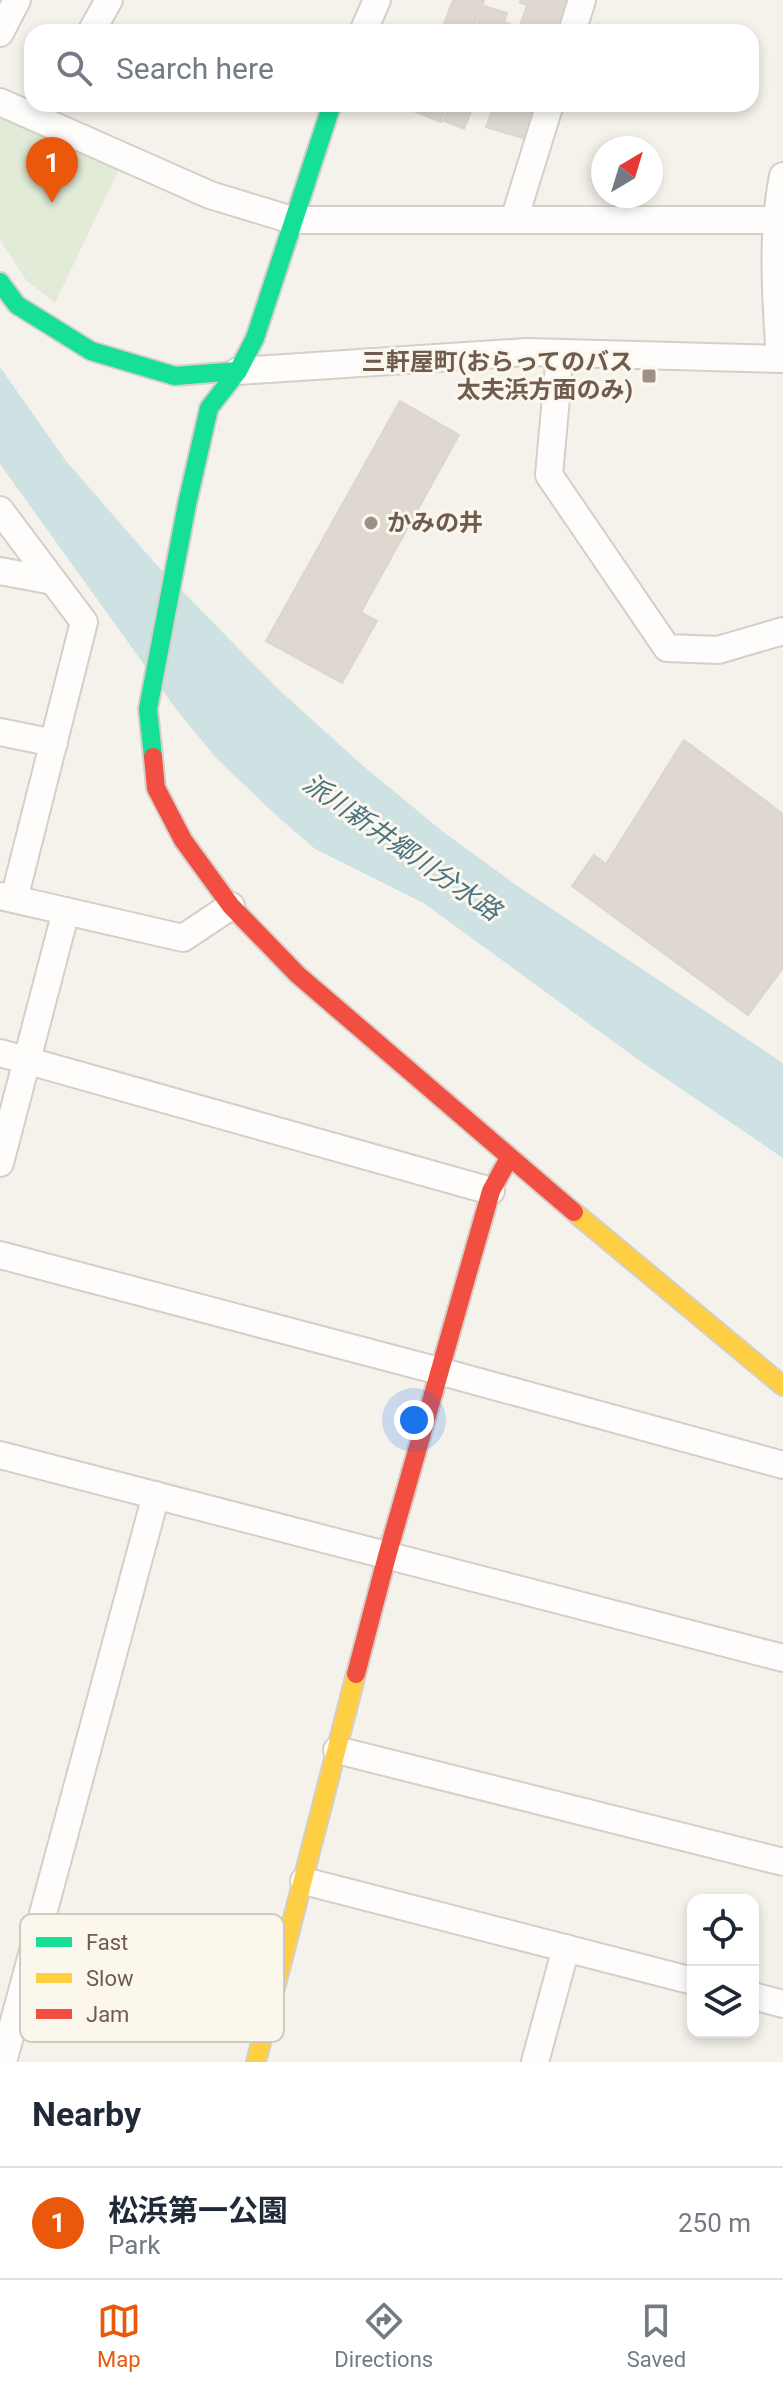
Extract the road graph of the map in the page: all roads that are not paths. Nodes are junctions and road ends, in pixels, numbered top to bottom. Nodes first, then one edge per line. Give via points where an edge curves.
1 (17, 0) edge
2 (109, 0) edge
3 (377, 0) edge
4 (582, 0) edge
5 (96, 24) edge
6 (366, 24) edge
7 (574, 24) edge
8 (0, 33) edge
9 (0, 102) edge
10 (24, 107) edge
11 (46, 112) edge
12 (329, 112) edge
13 (548, 112) edge
14 (783, 176) edge
15 (292, 220) junction
16 (514, 220) junction
17 (779, 220) edge
18 (0, 282) edge
19 (560, 353) junction
20 (781, 359) edge
21 (238, 371) junction
22 (0, 510) edge
23 (0, 571) edge
24 (53, 581) junction
25 (783, 631) edge
26 (0, 732) edge
27 (54, 743) junction
28 (7, 898) edge
29 (231, 906) junction
30 (66, 911) junction
31 (0, 1053) edge
32 (27, 1059) junction
33 (509, 1158) junction
34 (0, 1163) edge
35 (491, 1191) junction
36 (0, 1255) edge
37 (439, 1371) junction
38 (783, 1386) edge
39 (0, 1455) edge
40 (783, 1465) edge
41 (156, 1495) junction
42 (387, 1556) junction
43 (783, 1658) edge
44 (337, 1750) junction
45 (783, 1862) edge
46 (304, 1881) junction
47 (43, 1914) edge
48 (566, 1948) junction
49 (284, 1956) edge
50 (687, 1979) edge
51 (759, 1998) edge
52 (20, 1999) edge
53 (783, 2004) edge
54 (261, 2042) edge
55 (3, 2062) edge
56 (256, 2062) edge
57 (535, 2062) edge

1 - 8 street
2 - 5 street
3 - 6 street
4 - 7 street
9 - 10 street
11 - 15 street via 210,195
12 - 15 street
13 - 16 street
14 - 17 street
15 - 16 street
15 - 21 street via 255,338
16 - 17 street
17 - 20 street via 776,291
18 - 21 street via 17,305 91,351 175,376
19 - 20 street
19 - 21 street
19 - 25 street via 549,475 667,648 718,650
21 - 29 street via 209,408 148,709 156,788 183,840
22 - 24 street
23 - 24 street
24 - 27 street via 84,622
26 - 27 street
27 - 28 street
28 - 30 street
29 - 30 street via 183,938
29 - 33 street via 298,975
30 - 32 street
31 - 32 street
32 - 34 street
32 - 35 street
33 - 35 street
33 - 38 street
35 - 37 street
36 - 37 street
37 - 40 street
37 - 42 street
39 - 41 street
41 - 42 street
41 - 47 street
42 - 43 street
42 - 44 street
44 - 45 street
44 - 46 street
46 - 48 street
46 - 49 street
48 - 50 street
48 - 57 street
51 - 53 street
52 - 55 street
54 - 56 street

